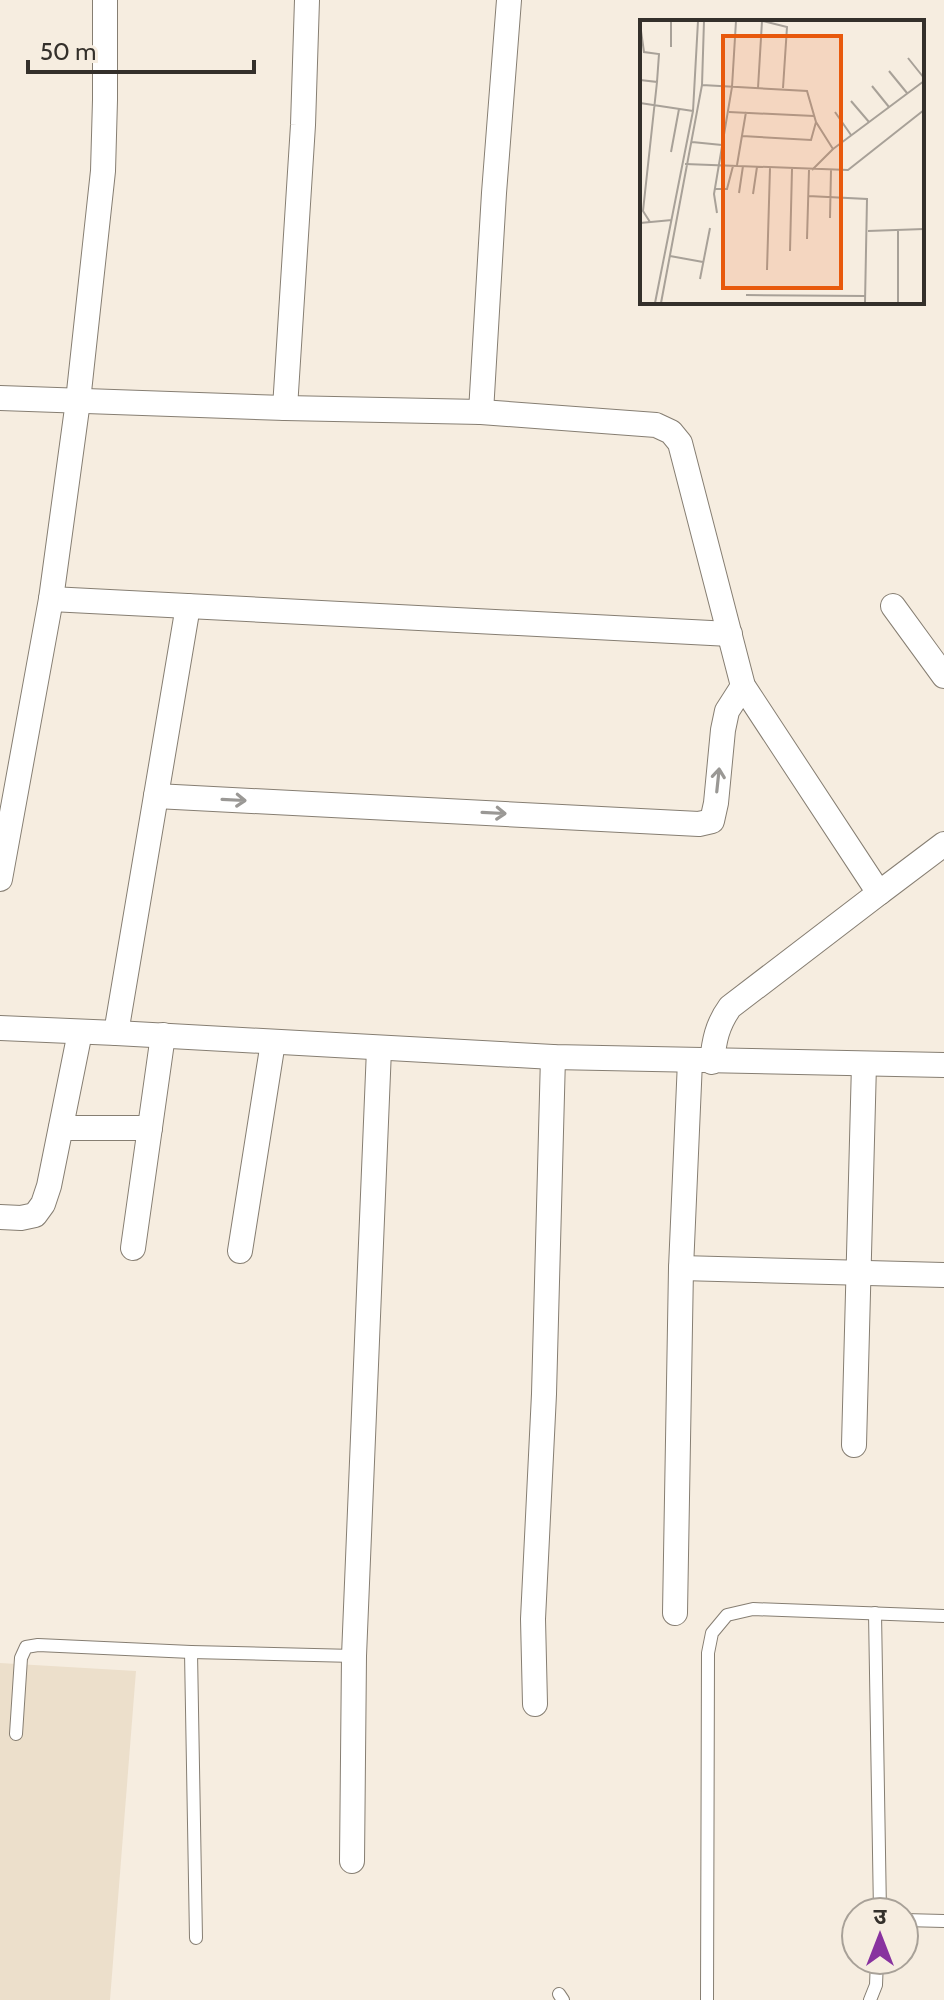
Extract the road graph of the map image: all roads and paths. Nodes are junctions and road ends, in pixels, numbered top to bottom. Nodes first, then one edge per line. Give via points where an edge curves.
1 (105, 0) edge
2 (307, 0) edge
3 (509, 0) edge
4 (0, 398) edge
5 (78, 401) junction
6 (285, 408) junction
7 (481, 412) junction
8 (51, 599) junction
9 (188, 606) junction
10 (893, 606) dead end
11 (730, 634) junction
12 (944, 676) edge
13 (743, 686) junction
14 (156, 796) junction
15 (944, 844) edge
16 (1, 868) edge
17 (879, 893) junction
18 (0, 1028) edge
19 (80, 1032) junction
20 (116, 1033) junction
21 (163, 1035) junction
22 (273, 1042) junction
23 (379, 1049) junction
24 (553, 1057) junction
25 (701, 1062) junction
26 (864, 1064) junction
27 (944, 1065) edge
28 (61, 1128) junction
29 (150, 1128) junction
30 (0, 1217) edge
31 (133, 1248) dead end
32 (240, 1251) dead end
33 (681, 1268) junction
34 (858, 1272) junction
35 (944, 1275) edge
36 (854, 1445) dead end
37 (675, 1613) dead end
38 (875, 1613) junction
39 (944, 1616) edge
40 (191, 1652) junction
41 (354, 1656) junction
42 (535, 1704) dead end
43 (16, 1734) dead end
44 (352, 1861) dead end
45 (880, 1896) edge
46 (920, 1920) edge
47 (944, 1921) edge
48 (196, 1938) dead end
49 (876, 1976) edge
50 (707, 2000) edge
51 (870, 2000) edge

1 - 5 street via 103,171
2 - 6 street
3 - 7 street
4 - 5 street
5 - 6 street
5 - 8 street
6 - 7 street
7 - 11 street via 656,425 671,432 680,443
8 - 9 street
8 - 16 street
9 - 11 street
9 - 14 street
10 - 12 street
11 - 13 street
14 -> 13 street via 699,824 712,821 727,711
13 - 17 street
14 - 20 street
15 - 17 street
17 - 25 street via 730,1007
18 - 19 street
19 - 20 street
19 - 28 street
20 - 21 street
21 - 22 street
21 - 29 street
22 - 23 street
22 - 32 street
23 - 24 street
23 - 41 street
24 - 25 street
24 - 42 street via 533,1619
25 - 26 street
25 - 33 street
26 - 27 street
26 - 34 street
28 - 29 street
28 - 30 street via 43,1204 35,1215
29 - 31 street
33 - 34 street
33 - 37 street
34 - 35 street
34 - 36 street
38 - 39 lane
38 - 45 lane
38 - 50 lane via 753,1609 727,1615 712,1633
40 - 41 lane
40 - 43 lane via 26,1647
40 - 48 lane
41 - 44 street
46 - 47 lane
49 - 51 lane

